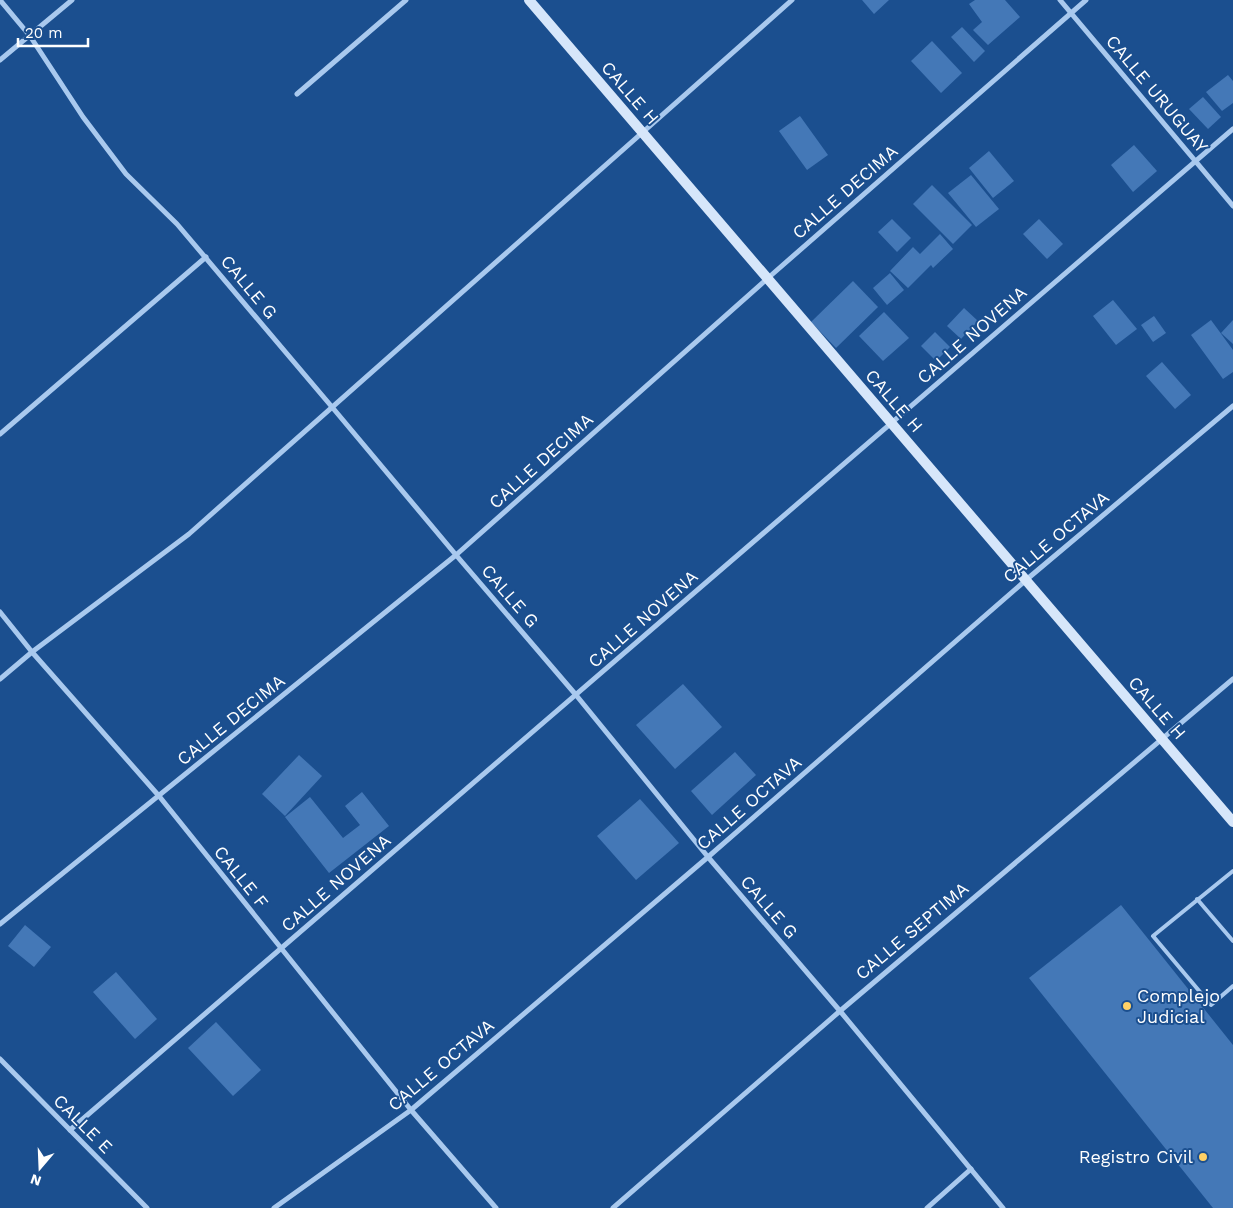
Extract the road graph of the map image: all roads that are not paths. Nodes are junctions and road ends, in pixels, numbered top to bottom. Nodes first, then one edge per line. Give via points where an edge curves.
1 (0, 0) edge
2 (72, 0) edge
3 (406, 0) edge
4 (529, 0) edge
5 (792, 0) edge
6 (1060, 0) edge
7 (1086, 0) edge
8 (1071, 13) junction
9 (30, 36) junction
10 (0, 60) edge
11 (297, 94) dead end
12 (1233, 129) edge
13 (642, 132) junction
14 (1196, 161) junction
15 (1233, 206) edge
16 (206, 257) junction
17 (768, 278) junction
18 (332, 406) junction
19 (1233, 406) edge
20 (892, 423) junction
21 (0, 434) edge
22 (456, 554) junction
23 (1026, 580) junction
24 (0, 612) edge
25 (32, 652) junction
26 (0, 679) edge
27 (1233, 679) edge
28 (576, 695) junction
29 (1162, 739) junction
30 (159, 796) junction
31 (1233, 822) edge
32 (708, 857) junction
33 (1233, 871) edge
34 (1197, 900) junction
35 (0, 924) edge
36 (1233, 941) edge
37 (281, 949) junction
38 (1233, 986) edge
39 (840, 1010) junction
40 (0, 1059) edge
41 (411, 1110) junction
42 (70, 1130) junction
43 (971, 1169) junction
44 (147, 1208) edge
45 (274, 1208) edge
46 (496, 1208) edge
47 (613, 1208) edge
48 (926, 1208) edge
49 (1004, 1208) edge

1 - 9 street, CALLE G
2 - 9 street
3 - 11 street
4 - 13 street, CALLE H
5 - 13 street
6 - 8 street, CALLE URUGUAY
7 - 8 street, CALLE DECIMA
8 - 14 street, CALLE URUGUAY
8 - 17 street, CALLE DECIMA
9 - 10 street
9 - 16 street, CALLE G via 83,117 126,174
12 - 14 street, CALLE NOVENA
13 - 17 street, CALLE H
13 - 18 street
14 - 15 street, CALLE URUGUAY
14 - 20 street, CALLE NOVENA
16 - 18 street, CALLE G
16 - 21 street
17 - 20 street, CALLE H
17 - 22 street, CALLE DECIMA
18 - 22 street, CALLE G
18 - 25 street via 189,534
19 - 23 street, CALLE OCTAVA
20 - 23 street, CALLE H
20 - 28 street, CALLE NOVENA
22 - 28 street, CALLE G
22 - 30 street, CALLE DECIMA
23 - 29 street, CALLE H
23 - 32 street, CALLE OCTAVA
24 - 25 street, CALLE F
25 - 26 street
25 - 30 street, CALLE F
27 - 29 street, CALLE SEPTIMA
28 - 32 street, CALLE G
28 - 37 street, CALLE NOVENA
29 - 31 street, CALLE H
29 - 39 street, CALLE SEPTIMA
30 - 35 street, CALLE DECIMA
30 - 37 street, CALLE F
32 - 39 street, CALLE G
32 - 41 street, CALLE OCTAVA
33 - 34 lane
34 - 36 lane
34 - 38 lane via 1153,936 1211,1004
37 - 41 street, CALLE F
37 - 42 street, CALLE NOVENA
39 - 43 street, CALLE G
39 - 47 street, CALLE SEPTIMA
40 - 42 street, CALLE E
41 - 45 street, CALLE OCTAVA
41 - 46 street, CALLE F
42 - 44 street, CALLE E
43 - 48 street
43 - 49 street, CALLE G

